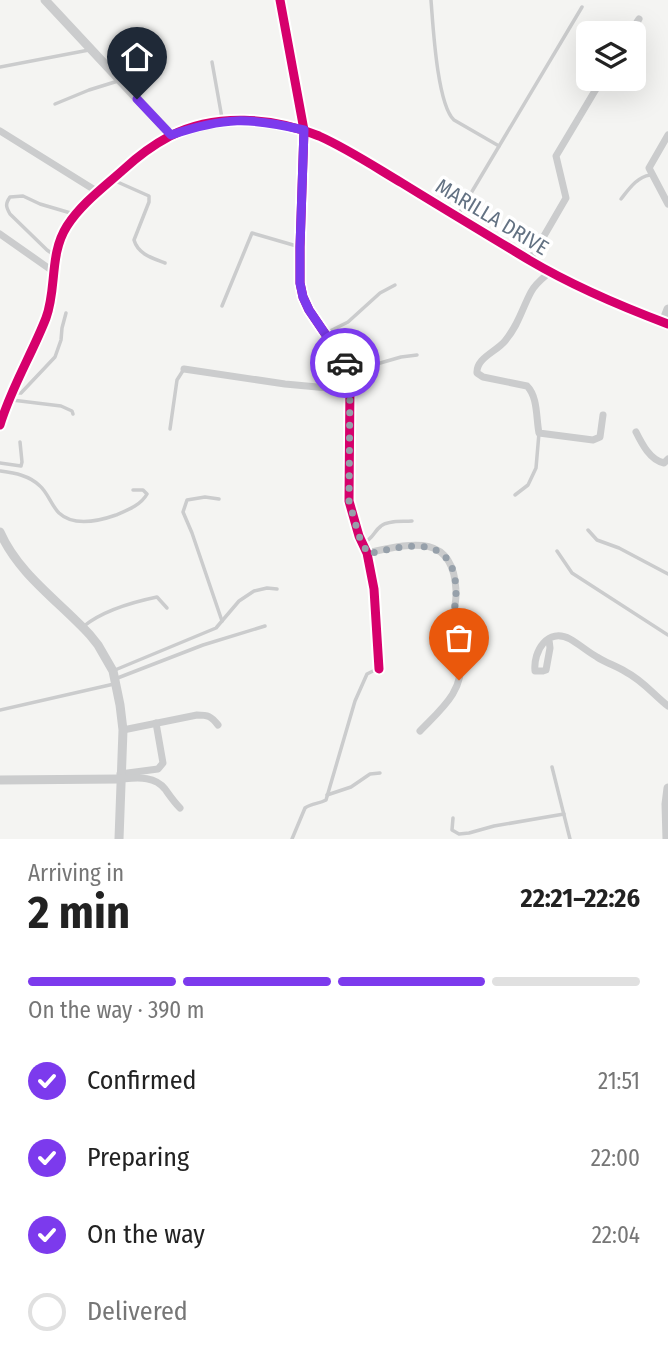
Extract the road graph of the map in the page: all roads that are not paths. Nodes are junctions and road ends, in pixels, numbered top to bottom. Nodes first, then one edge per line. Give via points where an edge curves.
1 (45, 0) edge
2 (280, 0) edge
3 (431, 0) edge
4 (582, 7) dead end
5 (91, 50) junction
6 (212, 62) dead end
7 (0, 67) edge
8 (120, 80) junction
9 (595, 91) edge
10 (55, 103) dead end
11 (223, 121) junction
12 (304, 130) junction
13 (0, 131) edge
14 (171, 135) junction
15 (668, 135) edge
16 (499, 146) junction
17 (652, 174) junction
18 (112, 180) junction
19 (99, 191) junction
20 (621, 199) dead end
21 (668, 204) edge
22 (75, 215) junction
23 (457, 216) junction
24 (0, 234) edge
25 (300, 247) junction
26 (57, 256) junction
27 (530, 260) junction
28 (165, 263) dead end
29 (54, 272) junction
30 (550, 272) junction
31 (395, 285) dead end
32 (222, 306) dead end
33 (668, 309) edge
34 (66, 313) dead end
35 (666, 323) edge
36 (326, 333) junction
37 (417, 355) dead end
38 (184, 369) joint
39 (349, 372) junction
40 (350, 390) junction
41 (11, 396) junction
42 (73, 414) dead end
43 (603, 415) dead end
44 (0, 425) edge
45 (170, 429) dead end
46 (636, 432) dead end
47 (539, 433) junction
48 (20, 442) dead end
49 (668, 459) edge
50 (0, 463) edge
51 (0, 471) edge
52 (133, 490) dead end
53 (515, 495) dead end
54 (219, 499) dead end
55 (412, 521) dead end
56 (589, 530) dead end
57 (0, 532) edge
58 (362, 543) junction
59 (3, 548) edge
60 (557, 551) dead end
61 (368, 554) junction
62 (668, 574) edge
63 (277, 589) dead end
64 (167, 608) dead end
65 (222, 621) junction
66 (265, 626) dead end
67 (82, 627) junction
68 (668, 635) edge
69 (549, 639) dead end
70 (379, 668) joint
71 (115, 678) junction
72 (668, 706) edge
73 (0, 710) edge
74 (156, 723) junction
75 (218, 725) dead end
76 (122, 730) junction
77 (420, 731) dead end
78 (552, 767) dead end
79 (380, 773) dead end
80 (120, 776) junction
81 (0, 780) edge
82 (668, 788) edge
83 (327, 794) junction
84 (180, 808) dead end
85 (564, 814) junction
86 (453, 818) dead end
87 (118, 839) edge
88 (292, 839) edge
89 (570, 839) edge
90 (667, 839) edge

1 - 5 street
2 - 12 street
3 - 16 lane via 449,116
4 - 16 lane
5 - 7 lane
5 - 8 street
6 - 11 lane
8 - 10 lane
8 - 14 street
9 - 27 street via 556,156 566,198
11 - 12 street, MARILLA DRIVE via 265,121
11 - 14 street, MARILLA DRIVE
12 - 23 street, MARILLA DRIVE
12 - 25 street
13 - 19 street
14 - 18 street, MARILLA DRIVE
15 - 17 street via 649,168
16 - 23 lane
17 - 20 lane via 638,180
17 - 21 street
18 - 19 street, MARILLA DRIVE
18 - 28 lane via 149,196 134,240 149,258
19 - 22 street, MARILLA DRIVE
22 - 26 street, MARILLA DRIVE
22 - 26 lane via 23,196 6,202 10,214
23 - 27 street, MARILLA DRIVE
24 - 29 street
25 - 32 lane via 252,233
25 - 36 street via 303,297
26 - 29 street, MARILLA DRIVE
27 - 30 street, MARILLA DRIVE
29 - 41 street, MARILLA DRIVE via 47,317
30 - 35 street, MARILLA DRIVE
30 - 47 street via 532,291 514,330 476,370 482,377 527,386 534,398
31 - 36 lane via 348,322
33 - 35 street
34 - 41 lane via 55,357 21,393
36 - 39 street
37 - 39 lane
38 - 40 street
38 - 45 lane via 177,380
39 - 40 street
40 - 58 street via 349,501
41 - 42 lane via 61,406
41 - 44 street, MARILLA DRIVE
43 - 47 street via 597,439
46 - 49 street via 657,461
47 - 53 lane via 536,468 528,485
48 - 50 lane via 21,466
51 - 52 lane via 21,474 40,485 59,513 71,520 85,522 123,512 147,494
54 - 65 lane via 187,500 183,512
55 - 58 lane via 380,526
56 - 62 lane via 597,540
57 - 59 street
58 - 61 street
59 - 67 street
60 - 68 lane via 572,573
61 - 70 street
61 - 77 street via 400,546 429,546 444,554 452,566 456,593 452,629 460,661 459,680 450,699
63 - 65 lane via 254,591
64 - 67 lane via 157,597 94,618
65 - 71 lane
66 - 71 lane
67 - 71 street via 98,645
69 - 72 street via 568,638 626,671
70 - 83 lane via 367,674 355,701
71 - 73 lane
71 - 76 street
74 - 75 street via 208,715
74 - 76 street
74 - 80 street via 161,766
76 - 80 street
78 - 85 lane
79 - 83 lane
80 - 81 street
80 - 84 street via 159,783
80 - 87 street
82 - 90 street
83 - 88 lane via 326,800 305,808
85 - 86 lane via 458,834 452,830
85 - 89 lane

